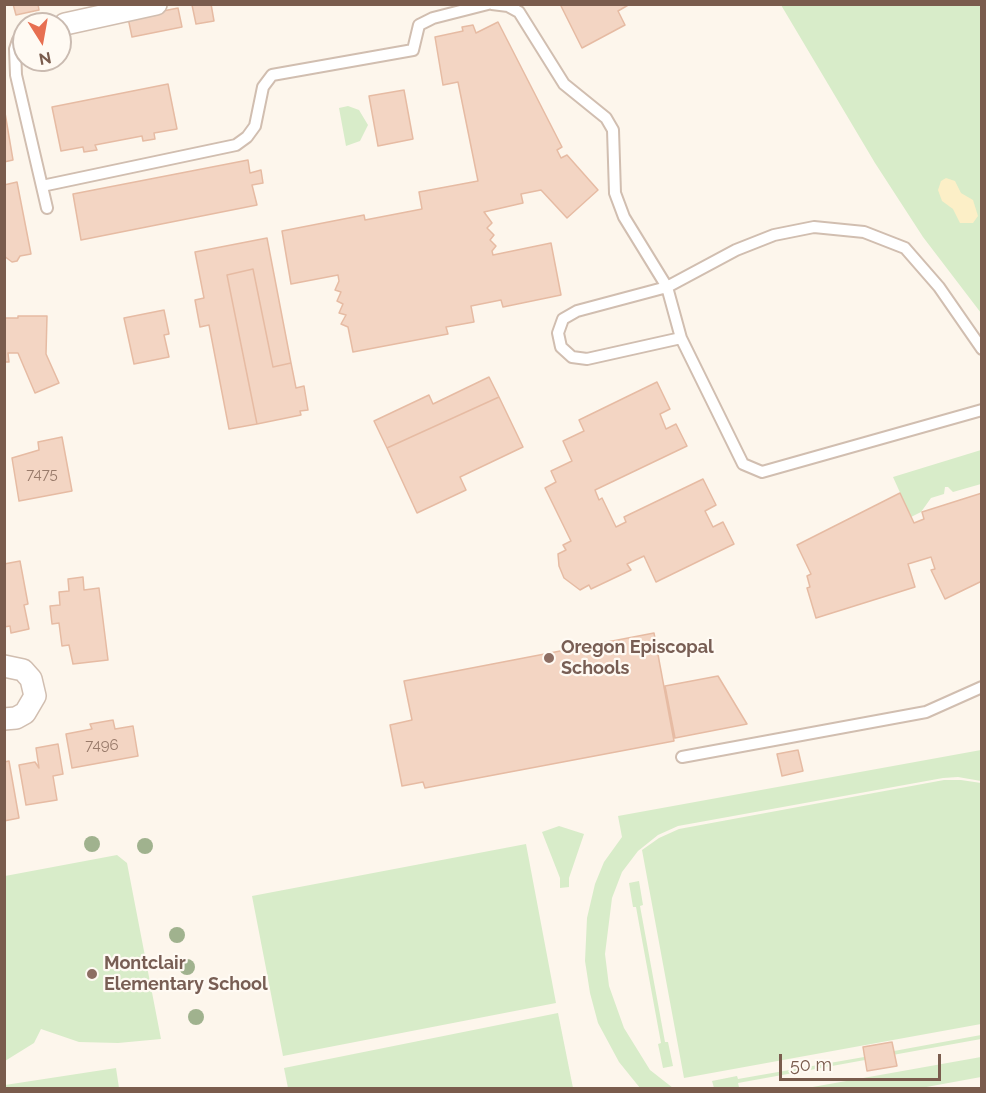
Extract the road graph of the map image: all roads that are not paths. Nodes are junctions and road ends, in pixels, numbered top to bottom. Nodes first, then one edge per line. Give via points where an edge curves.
1 (156, 4) edge
2 (490, 4) edge
3 (72, 23) edge
4 (17, 72) edge
5 (42, 186) junction
6 (47, 208) dead end
7 (667, 287) junction
8 (681, 338) junction
9 (981, 349) edge
10 (981, 410) edge
11 (4, 666) edge
12 (981, 687) edge
13 (4, 719) edge
14 (682, 757) dead end

1 - 3 street
2 - 5 lane via 419,25 412,50 272,75 263,87 255,126 236,145
2 - 7 lane via 519,12 564,84 606,118 613,130 615,193 624,217
4 - 5 lane
5 - 6 lane
7 - 8 lane
7 - 8 lane via 577,311 563,319 558,333 561,347 572,357 587,359
7 - 9 lane via 736,250 774,235 814,227 864,232 905,248 927,271
8 - 10 lane via 742,464 762,472
11 - 13 street via 23,670 31,679 35,696 25,713
12 - 14 lane via 926,712

